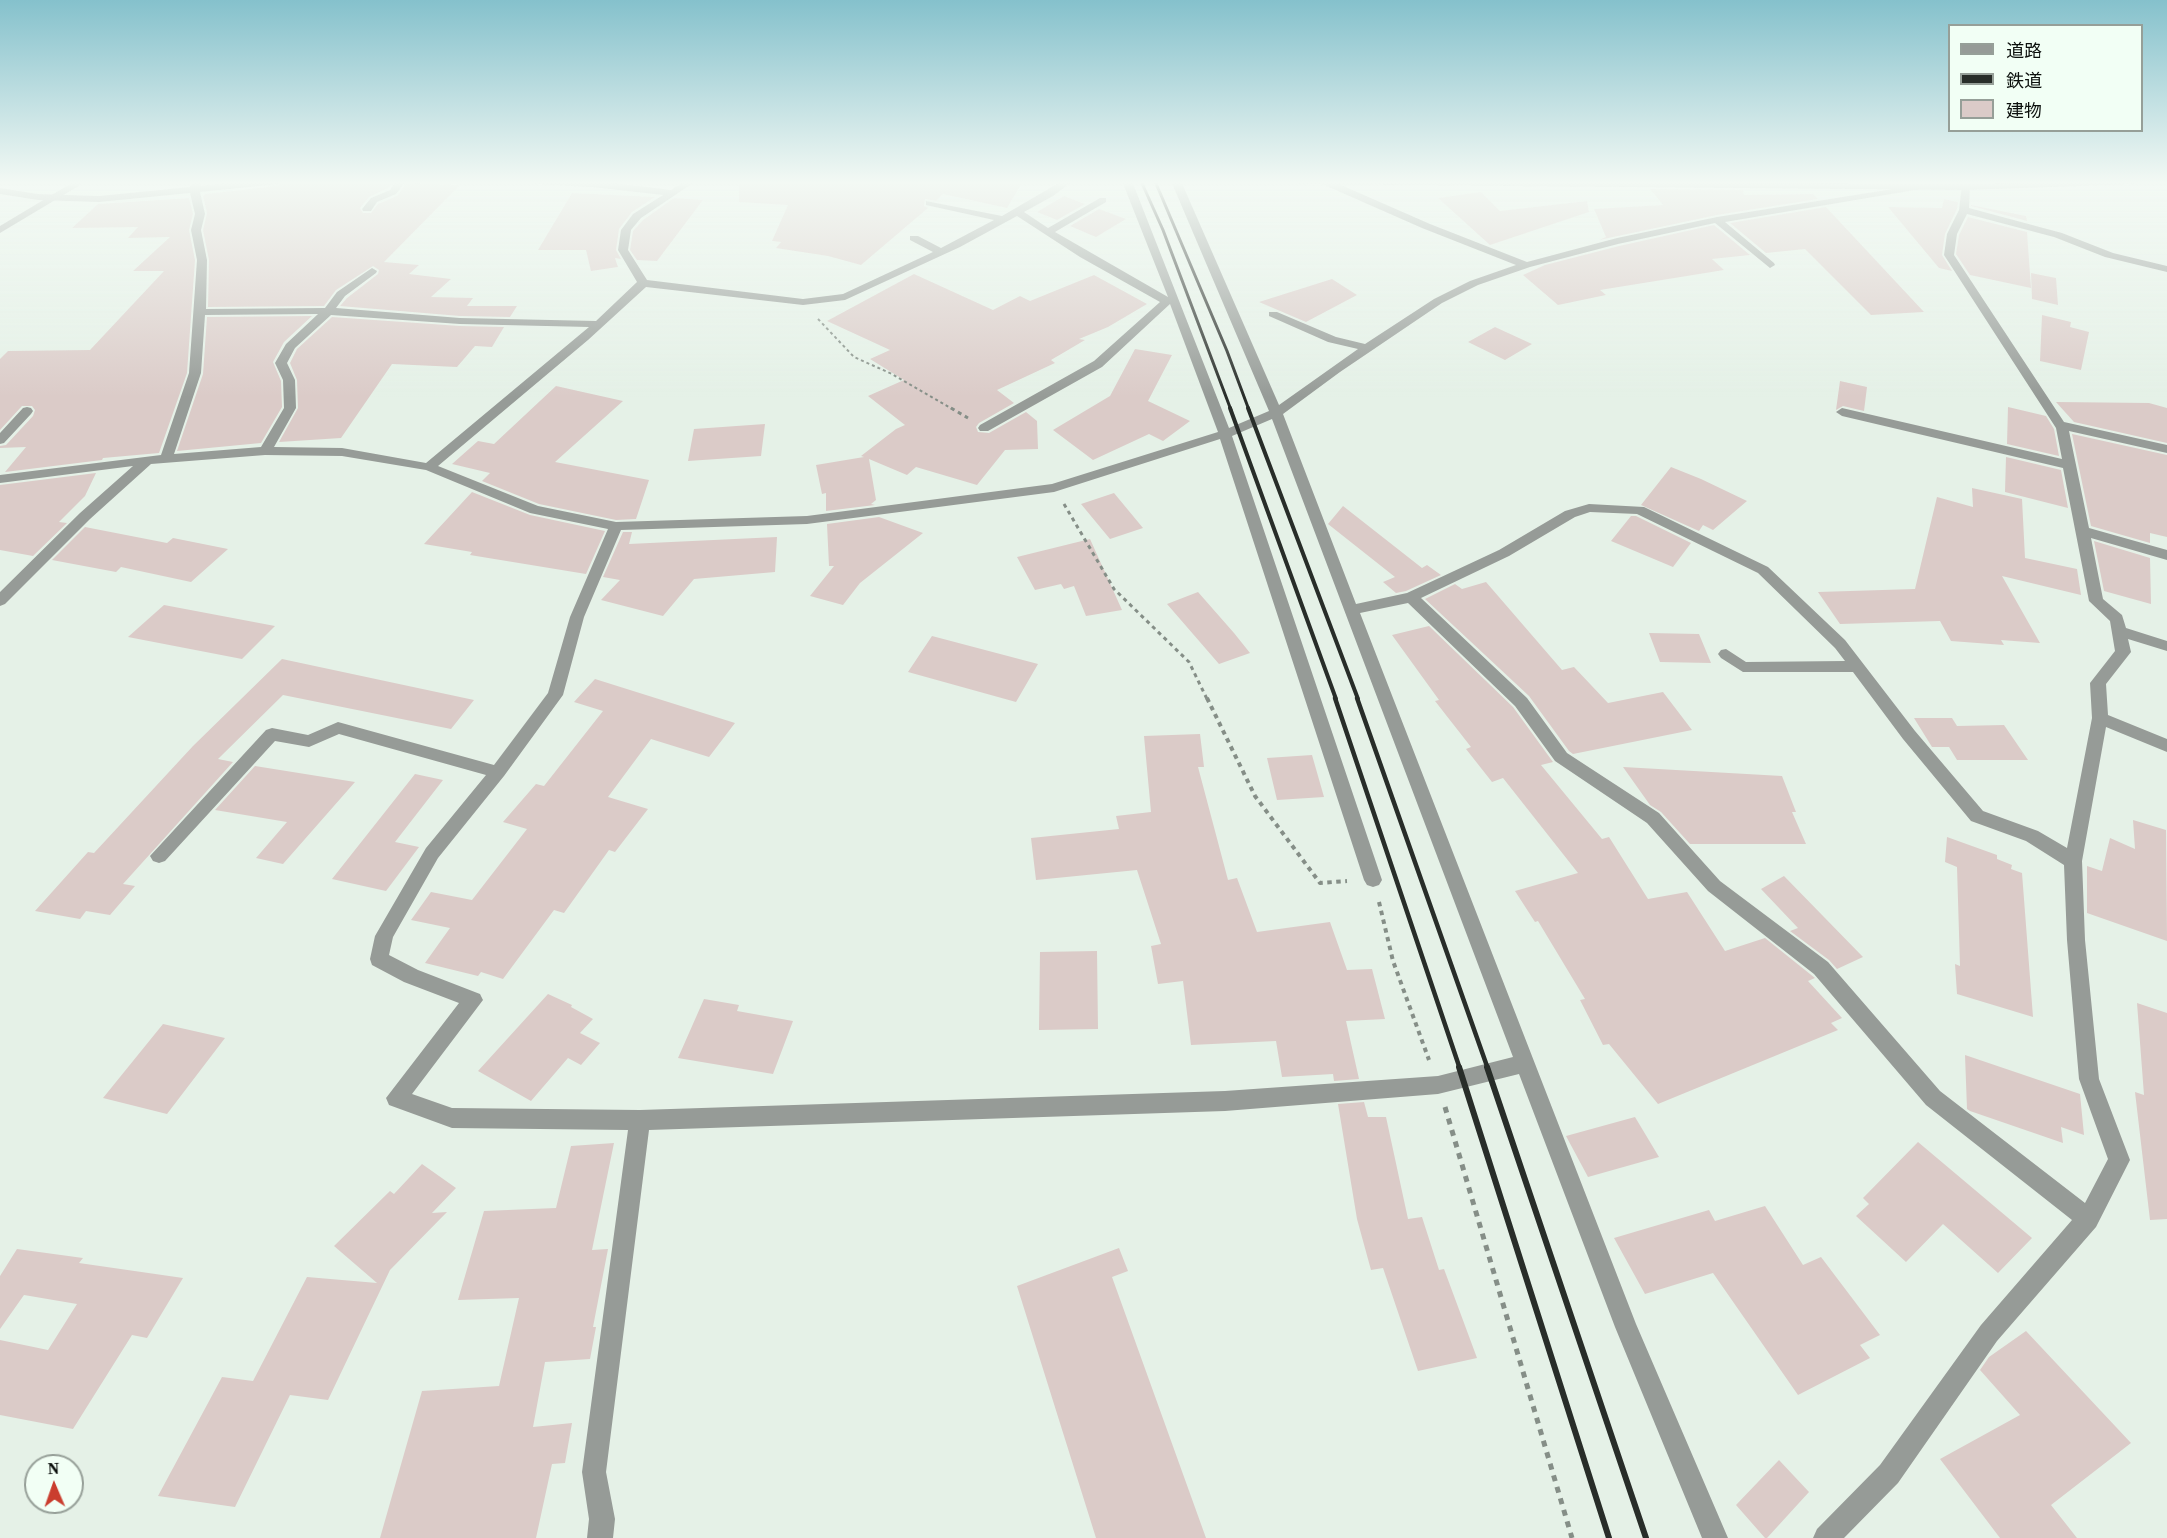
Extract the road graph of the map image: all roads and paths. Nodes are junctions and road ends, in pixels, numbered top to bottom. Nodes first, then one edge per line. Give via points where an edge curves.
1 (201, 253) edge
2 (625, 253) edge
3 (939, 253) edge
4 (1081, 253) edge
5 (1156, 253) edge
6 (1207, 253) edge
7 (1495, 253) edge
8 (1572, 253) edge
9 (1756, 253) edge
10 (1949, 253) edge
11 (2103, 253) edge
12 (1526, 265) junction
13 (1770, 265) dead end
14 (2167, 269) edge
15 (372, 271) dead end
16 (643, 283) junction
17 (804, 302) junction
18 (328, 311) junction
19 (200, 312) junction
20 (1273, 314) dead end
21 (599, 324) junction
22 (1362, 346) junction
23 (27, 411) dead end
24 (1842, 412) dead end
25 (1276, 413) junction
26 (2060, 425) junction
27 (984, 428) joint
28 (1224, 435) junction
29 (0, 440) edge
30 (2167, 448) edge
31 (265, 452) junction
32 (166, 459) junction
33 (147, 460) junction
34 (2069, 465) junction
35 (429, 466) junction
36 (0, 479) edge
37 (1054, 489) junction
38 (616, 526) junction
39 (2082, 531) junction
40 (2167, 555) edge
41 (1411, 597) junction
42 (0, 601) edge
43 (1351, 610) junction
44 (2119, 632) junction
45 (2167, 646) edge
46 (1726, 654) dead end
47 (1856, 666) junction
48 (2100, 718) junction
49 (2167, 746) edge
50 (498, 772) junction
51 (159, 856) dead end
52 (2073, 861) junction
53 (1373, 880) junction
54 (1525, 1063) junction
55 (1438, 1085) junction
56 (640, 1120) junction
57 (2088, 1220) junction
58 (600, 1538) edge
59 (1572, 1538) edge
60 (1715, 1538) edge
61 (1826, 1538) edge

1 - 19 street
2 - 16 street
3 - 17 street via 845,297
4 - 27 street via 1167,301 1098,364
5 - 28 street
6 - 25 street
7 - 12 street
8 - 12 street
9 - 13 street
10 - 26 street
11 - 14 street
12 - 22 street via 1474,283
15 - 18 street via 341,294
16 - 17 street
16 - 21 street
17 - 27 path via 854,357 892,374
18 - 19 street
18 - 21 street via 460,321
18 - 31 street via 290,345 281,363 289,380 290,408
19 - 32 street via 195,372
20 - 22 street via 1332,340
21 - 35 street
22 - 25 street
23 - 29 street
24 - 34 street
25 - 28 street
25 - 43 street
26 - 30 street
26 - 34 street
28 - 37 street
28 - 53 street
31 - 32 street
31 - 35 street via 342,452
32 - 33 street
33 - 36 street
33 - 42 street
34 - 39 street
35 - 38 street via 535,510
37 - 38 street via 807,520
37 - 53 path via 1114,589 1189,662 1255,796 1320,883
38 - 50 street via 577,617 555,695
39 - 40 street
39 - 44 street via 2096,601 2117,619
41 - 43 street
41 - 47 street via 1504,553 1570,514 1589,507 1639,510 1763,570 1839,644
41 - 57 street via 1521,702 1561,756 1653,818 1714,886 1821,968 1933,1098
43 - 54 street
44 - 45 street
44 - 48 street via 2122,652 2098,683
46 - 47 street via 1743,667
47 - 52 street via 1977,816 2032,836
48 - 49 street
48 - 52 street
50 - 51 street via 338,728 309,741 272,734
50 - 56 street via 432,853 384,936 379,959 473,1000 396,1098 452,1118
52 - 57 street via 2089,1079 2119,1160
53 - 55 path via 1393,961
54 - 55 street
54 - 60 street via 1626,1327
55 - 56 street via 1225,1101
55 - 59 path
56 - 58 street via 594,1472 602,1519
57 - 61 street via 1989,1333 1889,1474

